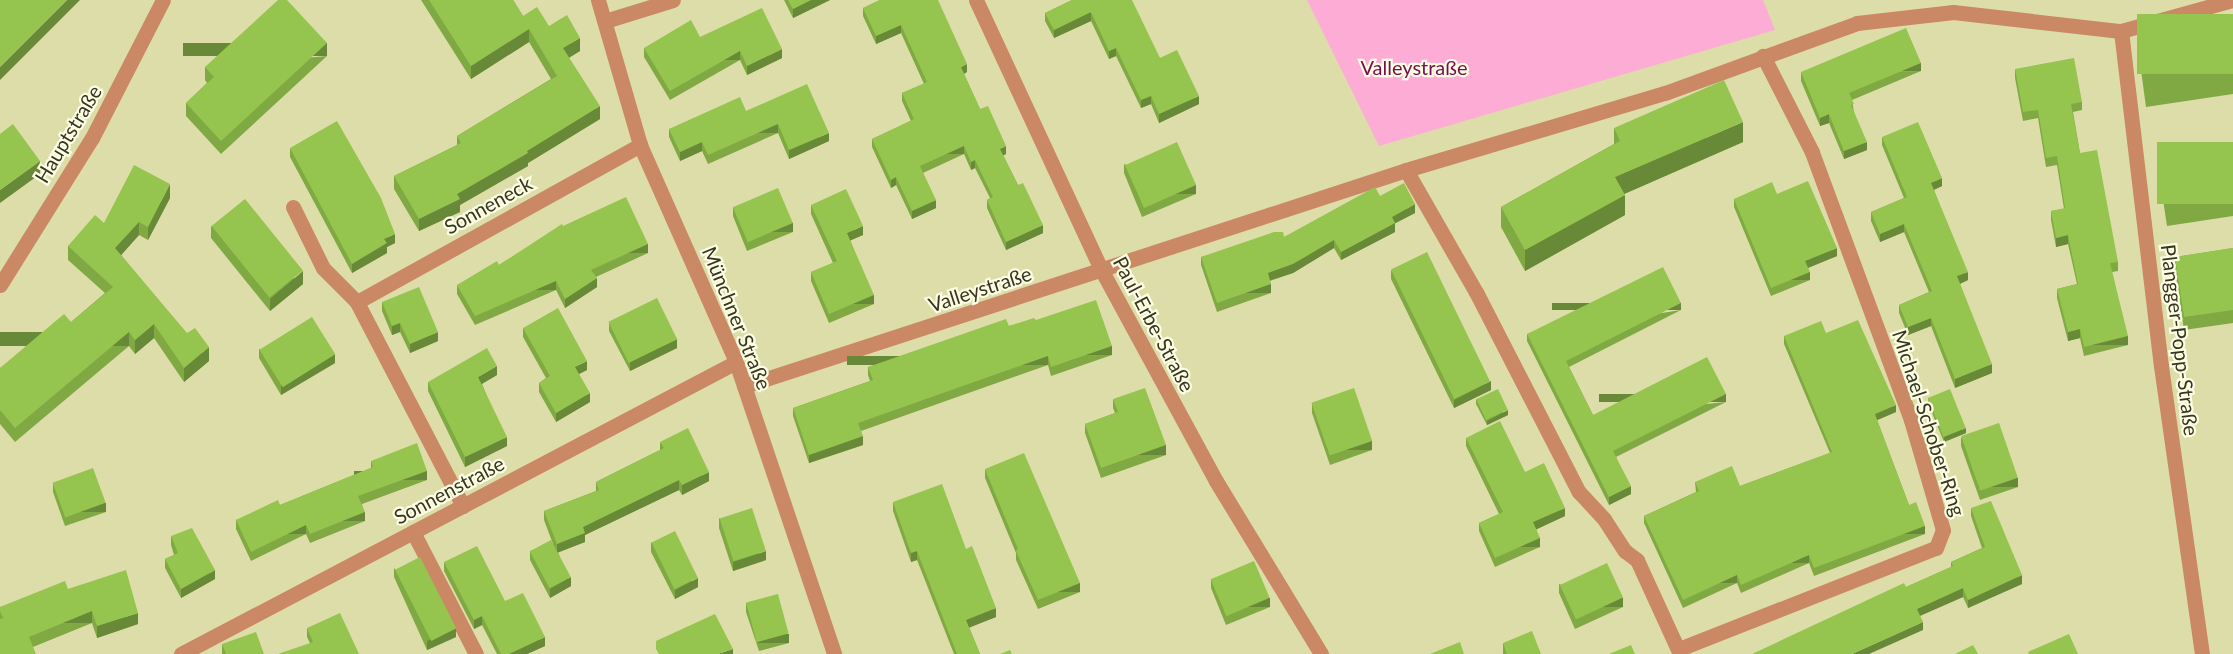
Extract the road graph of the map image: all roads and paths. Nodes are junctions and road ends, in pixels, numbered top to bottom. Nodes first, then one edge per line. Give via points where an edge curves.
1 (163, 0) edge
2 (598, 0) edge
3 (673, 0) edge
4 (975, 0) edge
5 (2233, 0) edge
6 (605, 21) junction
7 (2121, 31) junction
8 (1763, 56) junction
9 (640, 145) junction
10 (1406, 170) junction
11 (293, 207) dead end
12 (1102, 271) junction
13 (0, 285) edge
14 (357, 302) junction
15 (736, 362) junction
16 (744, 386) junction
17 (463, 506) junction
18 (414, 532) junction
19 (1679, 652) edge
20 (181, 654) edge
21 (476, 654) edge
22 (834, 654) edge
23 (1321, 654) edge
24 (2202, 654) edge

1 - 13 street, Hauptstraße via 102,121
2 - 6 street, Münchner Straße
3 - 6 street
4 - 12 street, Paul-Erbe-Straße
5 - 7 street, Valleystraße
6 - 9 street, Münchner Straße
7 - 8 street, Valleystraße via 1953,12 1857,23
7 - 24 street, Plangger-Popp-Straße via 2160,355
8 - 10 street, Valleystraße via 1595,116
8 - 19 street, Michael-Schober-Ring via 1812,152 1911,420 1943,530 1936,548
9 - 14 street, Sonneneck
9 - 15 street, Münchner Straße
10 - 12 street, Valleystraße
10 - 19 street, Michael-Schober-Ring via 1476,292 1580,492 1625,551 1637,560
11 - 14 street via 323,268
12 - 16 street, Valleystraße
12 - 23 street, Paul-Erbe-Straße via 1216,481
14 - 17 street
15 - 16 street, Münchner Straße
15 - 17 street, Sonnenstraße
16 - 22 street, Münchner Straße
17 - 18 street, Sonnenstraße
18 - 20 street, Sonnenstraße
18 - 21 street

